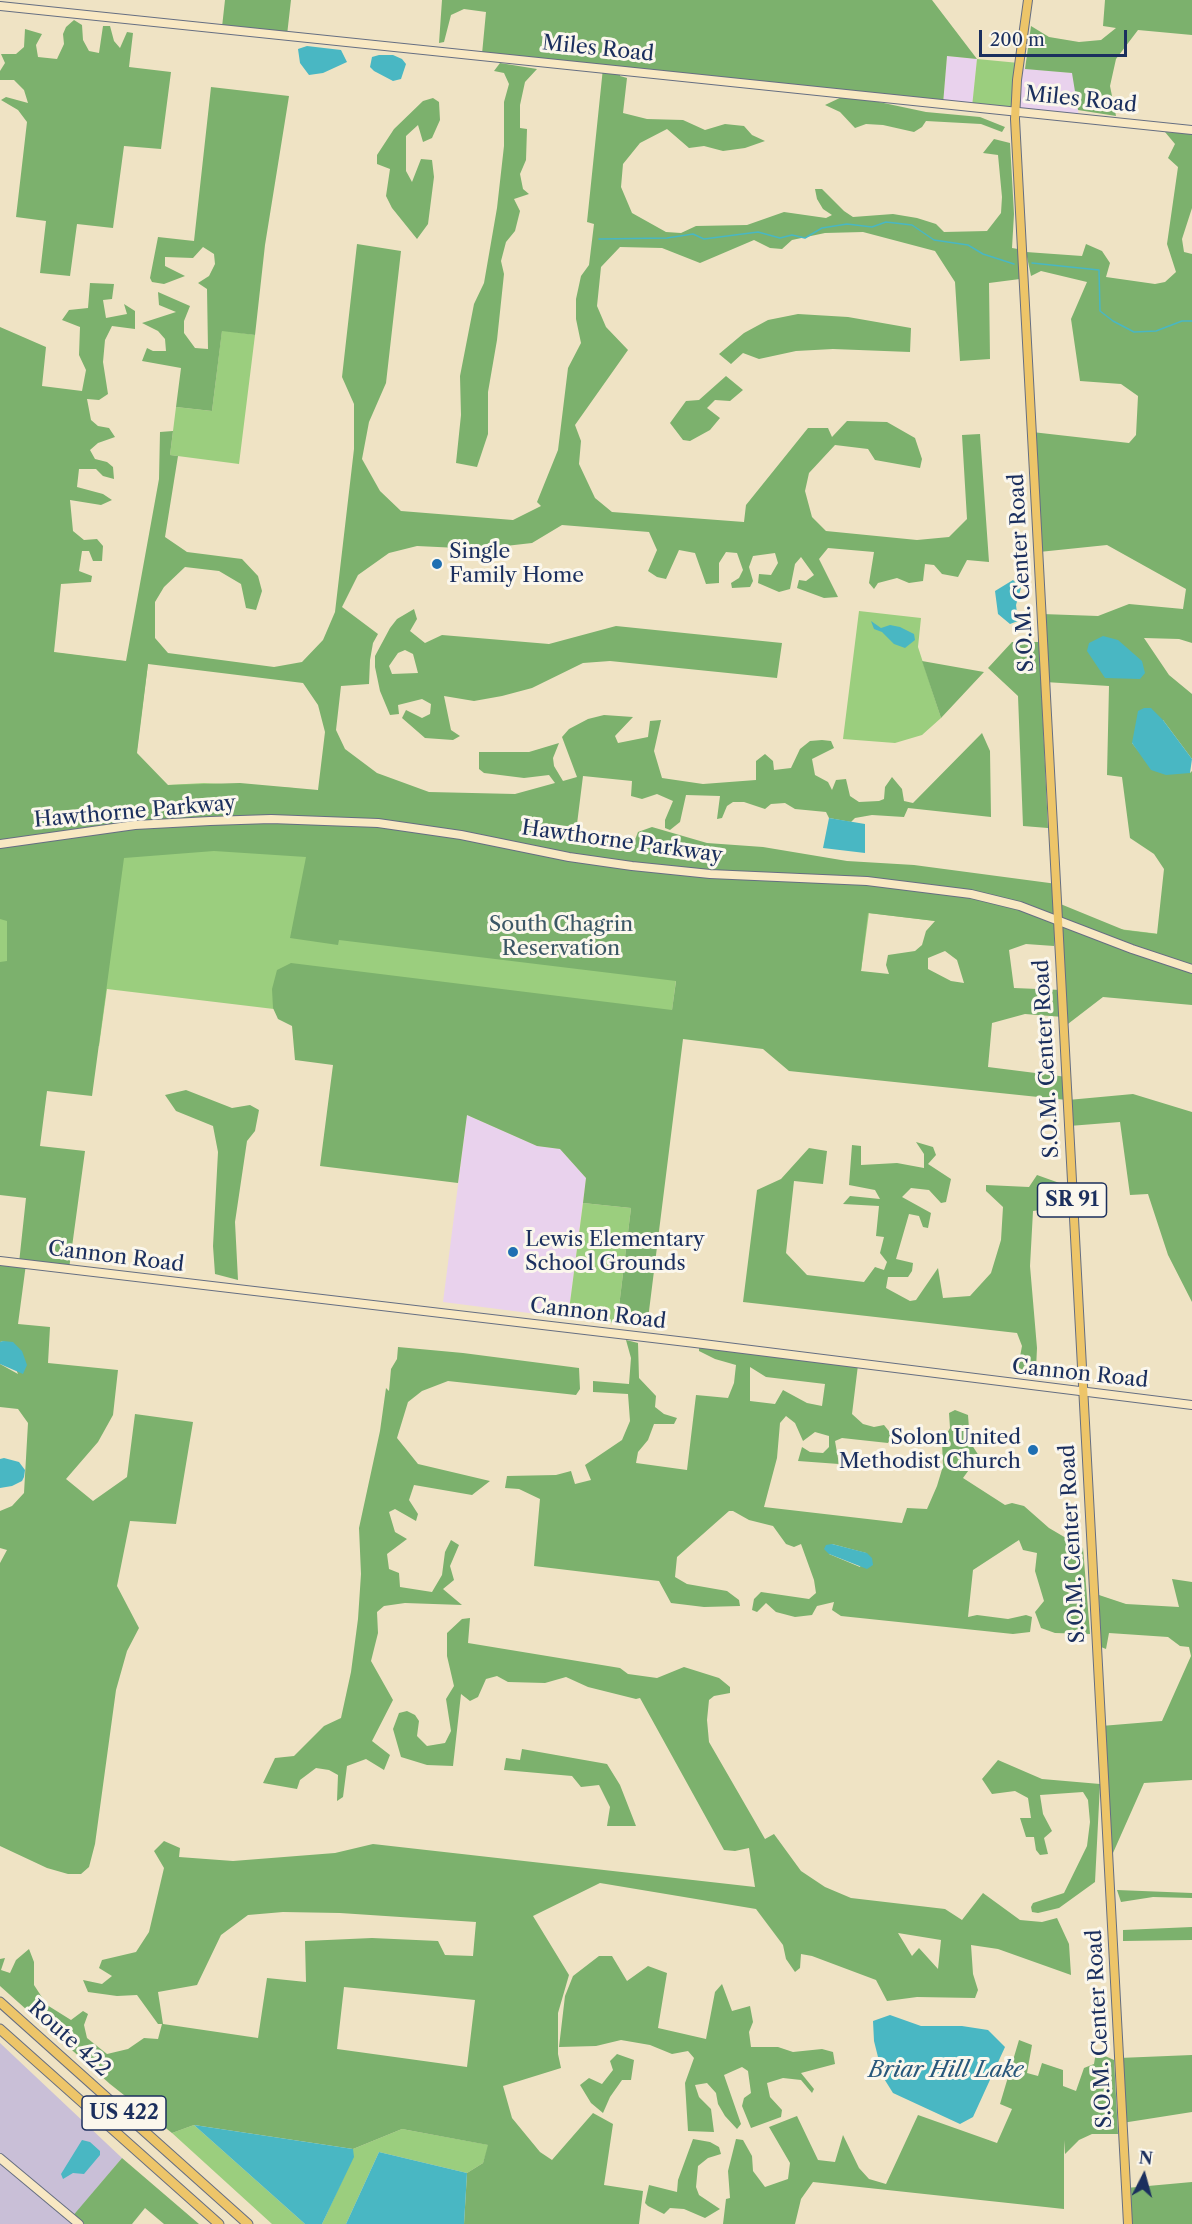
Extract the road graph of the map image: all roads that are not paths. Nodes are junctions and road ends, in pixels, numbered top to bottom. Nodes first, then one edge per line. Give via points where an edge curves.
1 (1028, 0) edge
2 (0, 6) edge
3 (1015, 111) junction
4 (1192, 130) edge
5 (0, 843) edge
6 (1059, 920) junction
7 (1192, 969) edge
8 (0, 1261) edge
9 (1082, 1390) junction
10 (1192, 1405) edge
11 (0, 2002) edge
12 (0, 2029) edge
13 (0, 2158) edge
14 (79, 2224) edge
15 (219, 2224) edge
16 (248, 2224) edge
17 (1128, 2224) edge

1 - 3 main road, S.O.M. Center Road / SR 91
2 - 3 main road, Miles Road
3 - 4 main road, Miles Road
3 - 6 main road, S.O.M. Center Road / SR 91
5 - 6 main road, Hawthorne Parkway via 135,825 210,821 378,823 632,866 867,881 949,891 1004,901
6 - 7 main road, Hawthorne Parkway
6 - 9 main road, S.O.M. Center Road / SR 91
8 - 9 main road, Cannon Road
9 - 10 main road, Cannon Road
9 - 17 main road, S.O.M. Center Road / SR 91
11 - 16 highway, Route 422 / US 422
12 - 15 highway, Route 422 / US 422
13 - 14 main road

